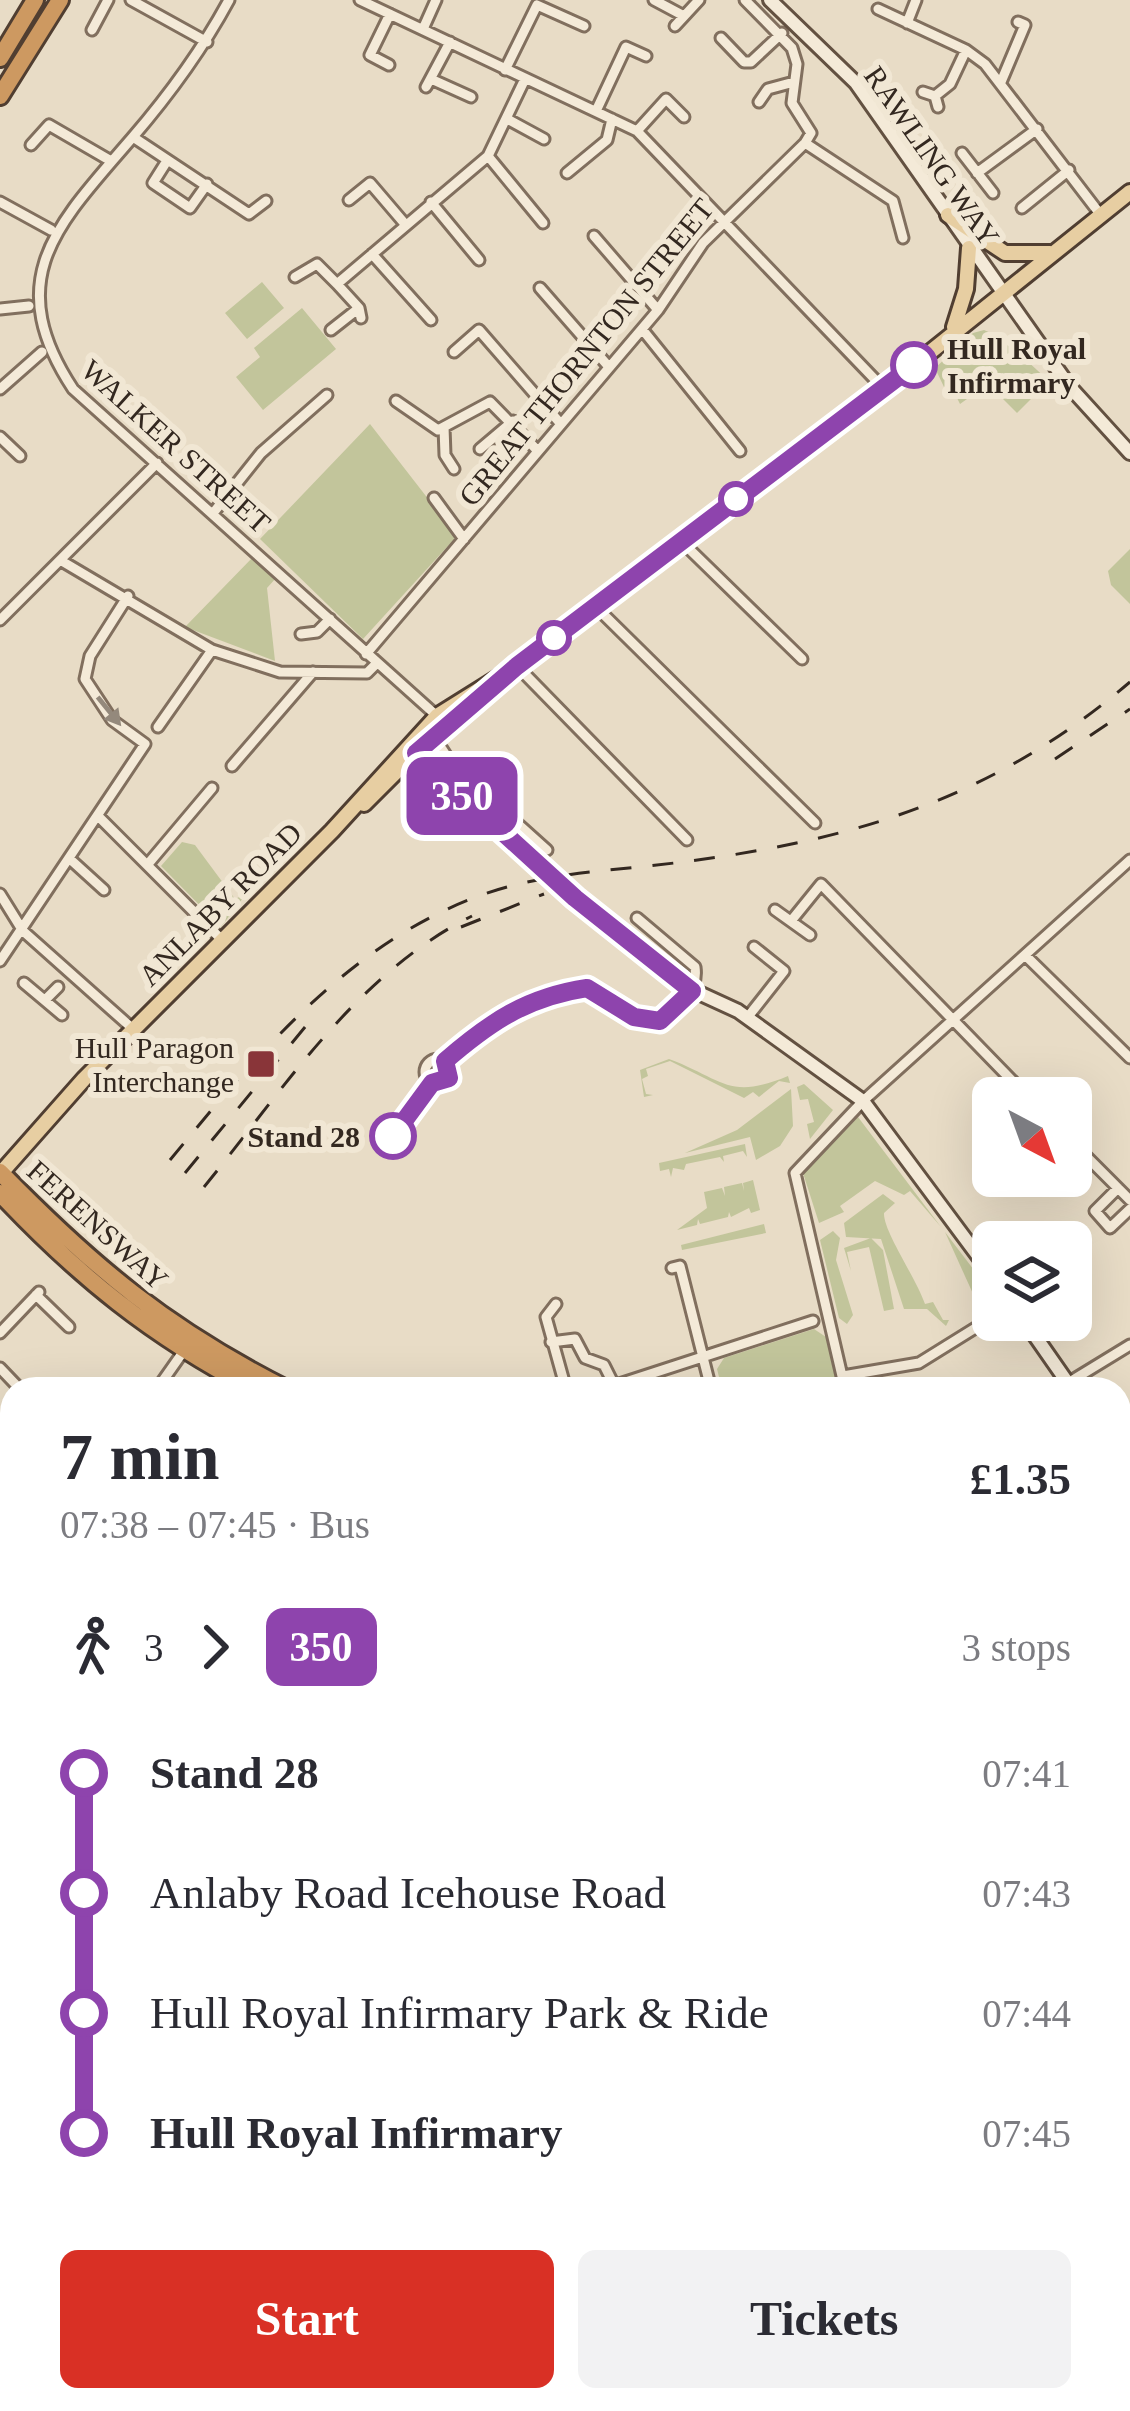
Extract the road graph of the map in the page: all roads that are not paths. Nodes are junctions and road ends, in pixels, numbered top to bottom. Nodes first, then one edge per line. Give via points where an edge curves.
1 (31, 0) edge
2 (57, 0) edge
3 (108, 0) edge
4 (131, 0) edge
5 (229, 0) edge
6 (360, 0) edge
7 (436, 0) edge
8 (654, 0) edge
9 (699, 0) edge
10 (745, 0) edge
11 (770, 0) edge
12 (916, 0) edge
13 (878, 9) dead end
14 (390, 14) junction
15 (684, 16) junction
16 (907, 22) junction
17 (1018, 22) dead end
18 (584, 26) dead end
19 (675, 26) dead end
20 (423, 29) junction
21 (92, 30) dead end
22 (782, 33) junction
23 (721, 38) dead end
24 (207, 42) junction
25 (450, 42) junction
26 (966, 50) junction
27 (646, 56) dead end
28 (1, 57) edge
29 (389, 65) dead end
30 (505, 70) junction
31 (525, 80) junction
32 (794, 82) junction
33 (1001, 82) junction
34 (923, 92) dead end
35 (0, 96) edge
36 (471, 97) dead end
37 (759, 102) dead end
38 (596, 111) junction
39 (684, 117) dead end
40 (612, 119) junction
41 (509, 120) junction
42 (1036, 129) junction
43 (637, 131) junction
44 (133, 137) junction
45 (544, 140) dead end
46 (805, 143) junction
47 (31, 145) dead end
48 (962, 153) dead end
49 (488, 156) junction
50 (111, 161) junction
51 (166, 164) junction
52 (1069, 170) junction
53 (567, 173) dead end
54 (977, 173) junction
55 (207, 184) junction
56 (1130, 192) edge
57 (993, 193) dead end
58 (349, 200) dead end
59 (266, 201) dead end
60 (0, 202) edge
61 (431, 202) junction
62 (1022, 208) dead end
63 (1100, 214) junction
64 (948, 215) junction
65 (723, 221) junction
66 (543, 223) dead end
67 (405, 224) junction
68 (51, 230) junction
69 (594, 236) dead end
70 (903, 238) dead end
71 (969, 248) junction
72 (1050, 253) junction
73 (372, 254) junction
74 (479, 260) dead end
75 (295, 277) dead end
76 (337, 284) junction
77 (540, 288) dead end
78 (1000, 292) junction
79 (29, 306) junction
80 (0, 309) edge
81 (658, 310) junction
82 (431, 320) dead end
83 (642, 329) junction
84 (331, 330) dead end
85 (952, 332) junction
86 (42, 352) junction
87 (454, 352) dead end
88 (609, 367) junction
89 (0, 389) edge
90 (885, 390) junction
91 (327, 395) dead end
92 (396, 400) dead end
93 (314, 407) junction
94 (326, 420) dead end
95 (513, 421) junction
96 (560, 423) junction
97 (444, 427) junction
98 (0, 437) edge
99 (480, 449) dead end
100 (537, 450) junction
101 (740, 451) dead end
102 (1130, 453) edge
103 (20, 456) dead end
104 (157, 463) junction
105 (454, 469) dead end
106 (434, 498) dead end
107 (214, 512) junction
108 (464, 539) junction
109 (681, 541) junction
110 (60, 560) junction
111 (128, 596) junction
112 (595, 606) junction
113 (330, 619) junction
114 (0, 620) edge
115 (302, 634) dead end
116 (212, 650) junction
117 (366, 654) junction
118 (802, 659) dead end
119 (376, 664) junction
120 (517, 666) junction
121 (313, 672) junction
122 (437, 716) junction
123 (158, 727) dead end
124 (418, 752) junction
125 (232, 766) dead end
126 (212, 788) dead end
127 (99, 817) junction
128 (815, 823) dead end
129 (687, 840) dead end
130 (547, 850) dead end
131 (70, 860) junction
132 (1130, 860) edge
133 (148, 864) junction
134 (104, 890) dead end
135 (0, 894) edge
136 (776, 910) dead end
137 (637, 918) dead end
138 (790, 921) junction
139 (23, 931) junction
140 (810, 935) dead end
141 (223, 941) junction
142 (754, 946) dead end
143 (1025, 956) junction
144 (0, 961) edge
145 (64, 980) junction
146 (24, 983) dead end
147 (692, 991) junction
148 (45, 1000) junction
149 (62, 1015) dead end
150 (747, 1018) junction
151 (956, 1021) junction
152 (133, 1029) junction
153 (1130, 1058) edge
154 (445, 1061) dead end
155 (1009, 1077) edge
156 (863, 1101) junction
157 (41, 1126) junction
158 (29, 1139) junction
159 (0, 1151) edge
160 (1092, 1162) edge
161 (0, 1173) edge
162 (1118, 1188) junction
163 (0, 1193) edge
164 (1130, 1200) edge
165 (28, 1201) junction
166 (1130, 1209) edge
167 (972, 1248) edge
168 (672, 1268) dead end
169 (556, 1304) dead end
170 (813, 1321) dead end
171 (70, 1327) dead end
172 (972, 1330) edge
173 (0, 1333) edge
174 (1037, 1341) edge
175 (551, 1342) junction
176 (1130, 1345) edge
177 (183, 1352) junction
178 (701, 1354) junction
179 (843, 1376) joint
180 (165, 1377) edge
181 (231, 1377) edge
182 (266, 1377) edge
183 (562, 1377) edge
184 (607, 1377) edge
185 (637, 1377) edge
186 (708, 1377) edge
187 (1060, 1377) edge
188 (1081, 1377) edge

1 - 28 highway
2 - 35 highway
3 - 21 street
4 - 24 street
5 - 24 street, WALKER STREET
6 - 14 street
7 - 20 street
8 - 15 street
9 - 15 street
10 - 22 street
11 - 64 street, RAWLING WAY via 856,83
12 - 16 street
13 - 16 street
14 - 20 street
14 - 29 street via 370,55
15 - 19 street
16 - 26 street
17 - 33 street via 1025,25
18 - 30 street via 537,5
20 - 25 street
22 - 23 street via 751,62
22 - 32 street via 797,64
24 - 44 street, WALKER STREET
25 - 30 street
25 - 36 street via 429,83
26 - 33 street
26 - 34 street via 936,102
27 - 38 street via 626,47
30 - 31 street
31 - 38 street
31 - 41 street
32 - 37 street via 768,89
32 - 46 street via 792,104 811,133
33 - 42 street
38 - 40 street
39 - 43 street via 666,99
40 - 43 street
40 - 53 street via 607,140
41 - 45 street
41 - 49 street
42 - 52 street
42 - 54 street
43 - 65 street
44 - 50 street, WALKER STREET
44 - 51 street
46 - 65 street, GREAT THORNTON STREET
46 - 70 street via 893,201
47 - 50 street via 49,125
48 - 54 street
49 - 61 street
49 - 66 street
50 - 68 street, WALKER STREET
51 - 55 street
51 - 55 street via 153,183 190,208
52 - 62 street
52 - 63 street
54 - 57 street
55 - 59 street via 249,214
56 - 63 main road, ANLABY ROAD
58 - 67 street via 370,183
60 - 68 street
61 - 67 street
61 - 74 street
63 - 72 main road, ANLABY ROAD
64 - 71 street, RAWLING WAY
64 - 72 main road via 1005,254
65 - 81 street, GREAT THORNTON STREET
65 - 90 street
67 - 73 street
68 - 79 street, WALKER STREET via 33,266
69 - 81 street
71 - 78 street, RAWLING WAY
71 - 85 main road
72 - 78 main road, ANLABY ROAD
73 - 76 street
73 - 82 street
75 - 76 street via 317,264
76 - 84 street via 360,313
77 - 88 street
78 - 85 main road, ANLABY ROAD
78 - 102 street, RAWLING WAY
79 - 80 street
79 - 86 street, WALKER STREET
81 - 83 street, GREAT THORNTON STREET
83 - 88 street, GREAT THORNTON STREET
83 - 101 street
85 - 90 main road, ANLABY ROAD
86 - 89 street
86 - 104 street, WALKER STREET
87 - 96 street via 479,331
88 - 96 street, GREAT THORNTON STREET
90 - 109 main road, ANLABY ROAD
91 - 93 street
92 - 97 street
93 - 94 street
93 - 107 street via 261,453
95 - 97 street via 490,402
95 - 99 street
95 - 100 street
96 - 100 street, GREAT THORNTON STREET
97 - 105 street
98 - 103 street
100 - 108 street, GREAT THORNTON STREET
104 - 107 street, WALKER STREET
104 - 110 street
106 - 108 street
107 - 113 street, WALKER STREET
108 - 117 street, GREAT THORNTON STREET
109 - 112 main road, ANLABY ROAD
109 - 118 street
110 - 111 street
110 - 114 street
111 - 116 street
111 -> 127 street via 90,656 85,679 112,720 145,744
112 - 120 main road, ANLABY ROAD
112 - 128 street
113 - 115 street
113 - 117 street, WALKER STREET
116 - 121 street via 280,672
116 - 123 street
117 - 119 street, WALKER STREET
119 - 121 street via 367,673
119 - 122 street, WALKER STREET
120 - 122 main road, ANLABY ROAD
120 - 124 main road, ANLABY ROAD
120 - 129 street
121 - 125 street
122 - 124 main road, ANLABY ROAD
124 - 130 street via 442,749
124 - 141 main road, ANLABY ROAD
124 - 147 street, bridge
126 - 133 street
127 - 131 street
127 - 133 street
131 - 134 street
131 - 139 street
132 - 143 street
133 - 141 street
135 - 139 street
136 - 138 street
137 - 147 street via 695,967
138 - 140 street
138 - 151 street via 821,884
139 - 144 street
139 - 145 street
141 - 152 main road, ANLABY ROAD
142 - 150 street via 784,971
143 - 151 street
143 - 153 street
145 - 148 street
145 - 152 street
146 - 148 street
147 - 150 street
147 - 154 street via 660,1021 634,1017 587,988 542,995 503,1013
148 - 149 street
150 - 156 street
151 - 155 street
151 - 156 street
152 - 157 main road, ANLABY ROAD
156 - 167 street
156 - 179 street via 795,1172
157 - 158 main road, ANLABY ROAD
157 - 165 main road via 20,1162
158 - 159 main road
158 - 161 main road, ANLABY ROAD
160 - 162 street
161 - 165 highway, FERENSWAY
162 - 164 street
162 - 166 street via 1095,1210 1110,1228
163 - 177 highway, FERENSWAY via 120,1308
165 - 182 highway, FERENSWAY via 130,1296
168 - 178 street via 680,1266
169 - 175 street via 546,1317
170 - 178 street
171 - 173 street via 38,1293
172 - 179 street via 920,1363
174 - 187 street
175 - 183 street
175 - 184 street via 575,1340
176 - 188 street
177 - 180 street
177 - 181 highway, FERENSWAY
178 - 185 street
178 - 186 street

